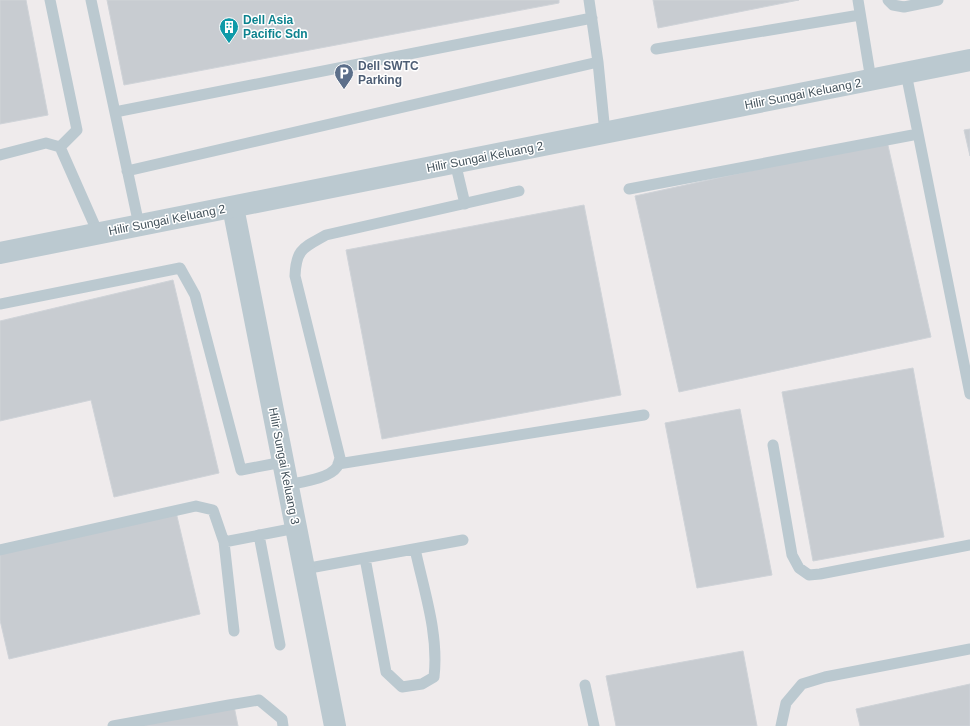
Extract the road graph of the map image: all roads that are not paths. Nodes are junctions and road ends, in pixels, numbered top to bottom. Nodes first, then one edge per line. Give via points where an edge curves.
1 (50, 0) edge
2 (91, 0) edge
3 (589, 0) edge
4 (858, 0) edge
5 (888, 0) edge
6 (938, 0) edge
7 (860, 15) junction
8 (592, 18) junction
9 (656, 50) dead end
10 (970, 60) edge
11 (598, 62) junction
12 (906, 73) junction
13 (871, 80) junction
14 (115, 112) junction
15 (604, 133) junction
16 (918, 134) junction
17 (60, 147) junction
18 (0, 155) edge
19 (455, 162) junction
20 (127, 171) junction
21 (629, 189) dead end
22 (519, 191) dead end
23 (465, 204) junction
24 (232, 207) junction
25 (139, 225) junction
26 (98, 233) junction
27 (0, 253) edge
28 (0, 304) edge
29 (970, 394) edge
30 (644, 415) dead end
31 (773, 445) dead end
32 (283, 462) junction
33 (338, 464) junction
34 (287, 485) junction
35 (296, 528) junction
36 (259, 535) junction
37 (463, 540) dead end
38 (224, 542) junction
39 (970, 545) edge
40 (415, 549) junction
41 (0, 550) edge
42 (365, 558) junction
43 (304, 569) junction
44 (234, 631) dead end
45 (280, 646) dead end
46 (970, 649) edge
47 (585, 685) dead end
48 (113, 726) edge
49 (283, 726) edge
50 (335, 726) edge
51 (594, 726) edge
52 (781, 726) edge

1 - 17 lane via 77,130
2 - 14 lane
3 - 8 lane
4 - 7 lane
5 - 6 lane via 893,5 904,7
7 - 9 lane
7 - 13 lane
8 - 11 lane
8 - 14 lane
10 - 12 street, Hilir Sungai Keluang 2
11 - 15 lane
11 - 20 lane
12 - 13 street, Hilir Sungai Keluang 2
12 - 16 lane
13 - 15 street, Hilir Sungai Keluang 2
14 - 20 lane
15 - 19 street, Hilir Sungai Keluang 2
16 - 21 lane
16 - 29 lane
17 - 18 lane via 46,143
17 - 26 lane
19 - 23 lane
19 - 24 street, Hilir Sungai Keluang 2
20 - 25 lane
22 - 23 lane
23 - 33 lane via 326,235 305,246 299,253 295,276 340,458
24 - 25 street, Hilir Sungai Keluang 2
24 - 32 street, Hilir Sungai Keluang 3
25 - 26 street, Hilir Sungai Keluang 2
26 - 27 street, Hilir Sungai Keluang 2
28 - 32 lane via 180,268 195,295 241,470
30 - 33 lane
31 - 39 lane via 792,555 799,568 809,575
32 - 34 street, Hilir Sungai Keluang 3
33 - 34 lane via 331,473 322,477
34 - 35 street, Hilir Sungai Keluang 3
35 - 36 lane
35 - 43 street, Hilir Sungai Keluang 3
36 - 38 lane
36 - 45 lane
37 - 40 lane
38 - 41 lane via 213,510 196,506
38 - 44 lane
40 - 42 lane
40 - 42 lane via 432,625 436,660 434,677 422,684 402,687 386,672
42 - 43 lane
43 - 50 street, Hilir Sungai Keluang 3
46 - 52 lane via 824,677 802,684 786,703
47 - 51 lane
48 - 49 lane via 259,700 282,719

